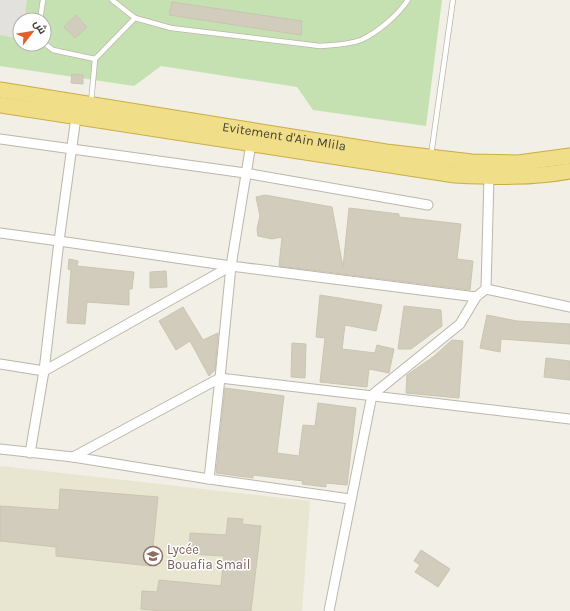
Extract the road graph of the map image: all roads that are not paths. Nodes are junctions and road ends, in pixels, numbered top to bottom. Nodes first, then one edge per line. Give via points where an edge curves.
1 (43, 0) edge
2 (112, 0) edge
3 (408, 0) edge
4 (453, 0) edge
5 (41, 12) edge
6 (135, 18) junction
7 (52, 49) edge
8 (95, 59) junction
9 (0, 90) edge
10 (91, 104) junction
11 (0, 105) edge
12 (76, 117) junction
13 (0, 139) edge
14 (251, 144) junction
15 (71, 148) junction
16 (567, 155) edge
17 (431, 157) junction
18 (570, 171) edge
19 (245, 173) junction
20 (489, 177) junction
21 (428, 205) dead end
22 (0, 233) edge
23 (59, 241) junction
24 (231, 266) junction
25 (486, 289) junction
26 (476, 297) junction
27 (570, 307) edge
28 (0, 364) edge
29 (44, 371) junction
30 (220, 378) junction
31 (372, 395) junction
32 (570, 419) edge
33 (0, 449) edge
34 (30, 453) junction
35 (72, 457) junction
36 (209, 479) junction
37 (350, 499) junction
38 (329, 611) edge

1 - 5 lane
2 - 6 lane
3 - 6 lane via 393,18 360,40 320,46 171,28
4 - 17 lane
6 - 8 lane
7 - 8 lane
8 - 10 lane
9 - 10 highway, Evitement d'Ain Mlila
10 - 17 highway, Evitement d'Ain Mlila
11 - 12 highway, Evitement d'Ain Mlila
12 - 14 highway, Evitement d'Ain Mlila
12 - 15 street
13 - 15 street
14 - 19 street
14 - 20 highway, Evitement d'Ain Mlila via 455,175
15 - 19 street
15 - 23 street
16 - 17 highway, Evitement d'Ain Mlila via 518,163 472,162
18 - 20 highway, Evitement d'Ain Mlila via 536,176
19 - 21 street
19 - 24 street
20 - 25 street
22 - 23 street
23 - 24 street
23 - 29 street
24 - 26 street
24 - 29 street
24 - 30 street
25 - 26 street
25 - 27 street
26 - 31 street via 460,324
28 - 29 street
29 - 34 street
30 - 31 street
30 - 35 street
30 - 36 street
31 - 32 street
31 - 37 street
33 - 34 street
34 - 35 street
35 - 36 street
36 - 37 street
37 - 38 street

